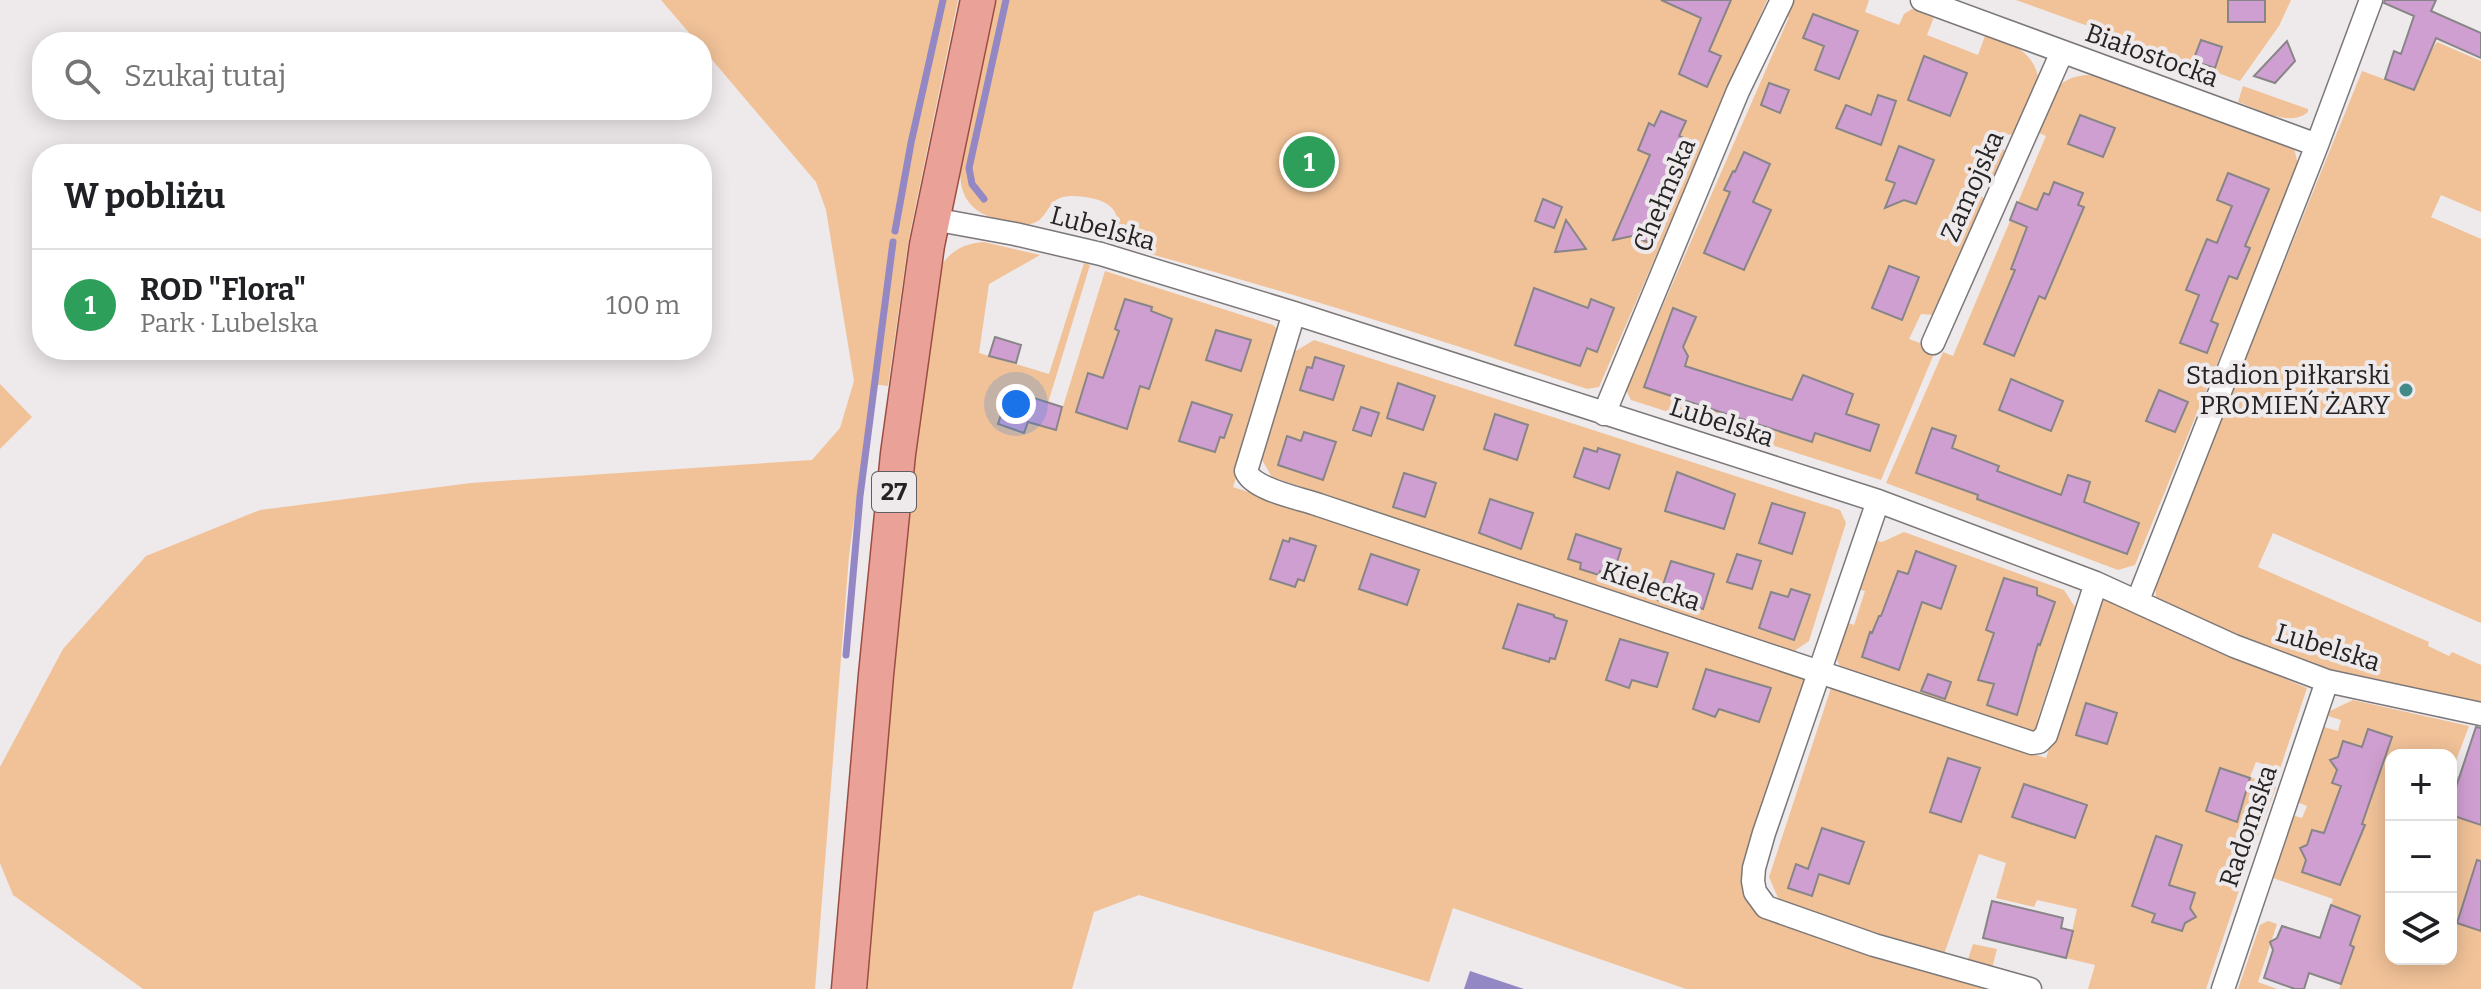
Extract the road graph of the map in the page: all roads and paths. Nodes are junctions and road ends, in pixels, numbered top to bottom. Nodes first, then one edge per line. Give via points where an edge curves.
1 (978, 0) edge
2 (1782, 0) edge
3 (1922, 0) edge
4 (2371, 0) edge
5 (2062, 52) junction
6 (2317, 145) junction
7 (933, 219) junction
8 (1294, 313) junction
9 (1933, 343) dead end
10 (1604, 414) junction
11 (1878, 501) junction
12 (2096, 583) junction
13 (2138, 600) junction
14 (1819, 672) junction
15 (2327, 681) junction
16 (2481, 714) edge
17 (849, 989) edge
18 (2030, 989) edge
19 (2223, 989) edge

1 - 7 main road, 27
2 - 10 street, Chełmska
3 - 5 street, Białostocka
4 - 6 street
5 - 6 street, Białostocka
5 - 9 street, Zamojska
6 - 13 street
7 - 8 street, Lubelska via 1101,254
7 - 17 main road, 27 via 898,454
8 - 10 street, Lubelska
8 - 14 street, Kielecka via 1246,471 1253,482
10 - 11 street, Lubelska
11 - 12 street, Lubelska
11 - 14 street
12 - 13 street, Lubelska
12 - 14 street, Kielecka via 2046,735 2039,742
13 - 15 street, Lubelska via 2234,646
14 - 18 street via 1754,868 1755,892 1766,907 1874,945
15 - 16 street, Lubelska
15 - 19 street, Radomska

